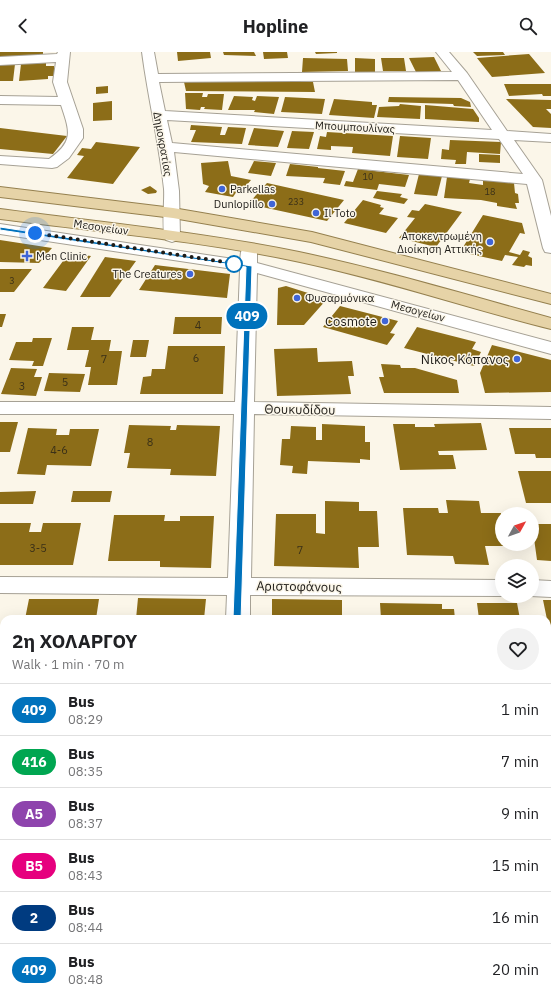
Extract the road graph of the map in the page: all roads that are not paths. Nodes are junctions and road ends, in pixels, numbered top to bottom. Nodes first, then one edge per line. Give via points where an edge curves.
1 (148, 52) edge
2 (442, 52) edge
3 (63, 55) edge
4 (0, 61) edge
5 (462, 76) junction
6 (151, 78) junction
7 (0, 100) edge
8 (66, 101) junction
9 (158, 116) junction
10 (503, 136) junction
11 (551, 138) edge
12 (165, 147) junction
13 (0, 160) edge
14 (534, 180) junction
15 (0, 192) edge
16 (173, 213) junction
17 (0, 214) edge
18 (58, 221) junction
19 (0, 229) edge
20 (20, 231) junction
21 (172, 237) junction
22 (551, 248) edge
23 (249, 257) junction
24 (551, 299) edge
25 (551, 324) edge
26 (551, 348) edge
27 (0, 408) edge
28 (244, 408) junction
29 (551, 413) edge
30 (0, 585) edge
31 (239, 585) junction
32 (495, 588) edge
33 (539, 588) edge
34 (551, 588) edge
35 (238, 615) edge

1 - 6 street, Δημοκρατίας
2 - 5 street
3 - 4 street
3 - 8 street via 60,82
5 - 6 street
5 - 10 street
6 - 9 street, Δημοκρατίας
7 - 8 street
8 - 13 street via 76,129 76,138 58,161 52,164
9 - 10 street, Μπουμπουλίνας
9 - 12 street, Δημοκρατίας
10 - 11 street, Μπουμπουλίνας
10 - 14 street
12 - 14 street
12 - 16 street, Δημοκρατίας
14 - 22 street
15 - 16 main road, Μεσογείων
16 - 21 street, Δημοκρατίας
16 - 24 main road, Μεσογείων via 312,237
17 - 18 main road, Μεσογείων
18 - 20 main road
18 - 21 main road, Μεσογείων
19 - 20 street, Μεσογείων
20 - 23 street, Μεσογείων
21 - 23 main road, Μεσογείων
23 - 25 main road, Μεσογείων via 299,257
23 - 26 street, Μεσογείων
23 - 28 street
27 - 28 street, Θουκυδίδου
28 - 29 street, Θουκυδίδου
28 - 31 street
30 - 31 street, Αριστοφάνους
31 - 32 street, Αριστοφάνους
31 - 35 street
33 - 34 street

